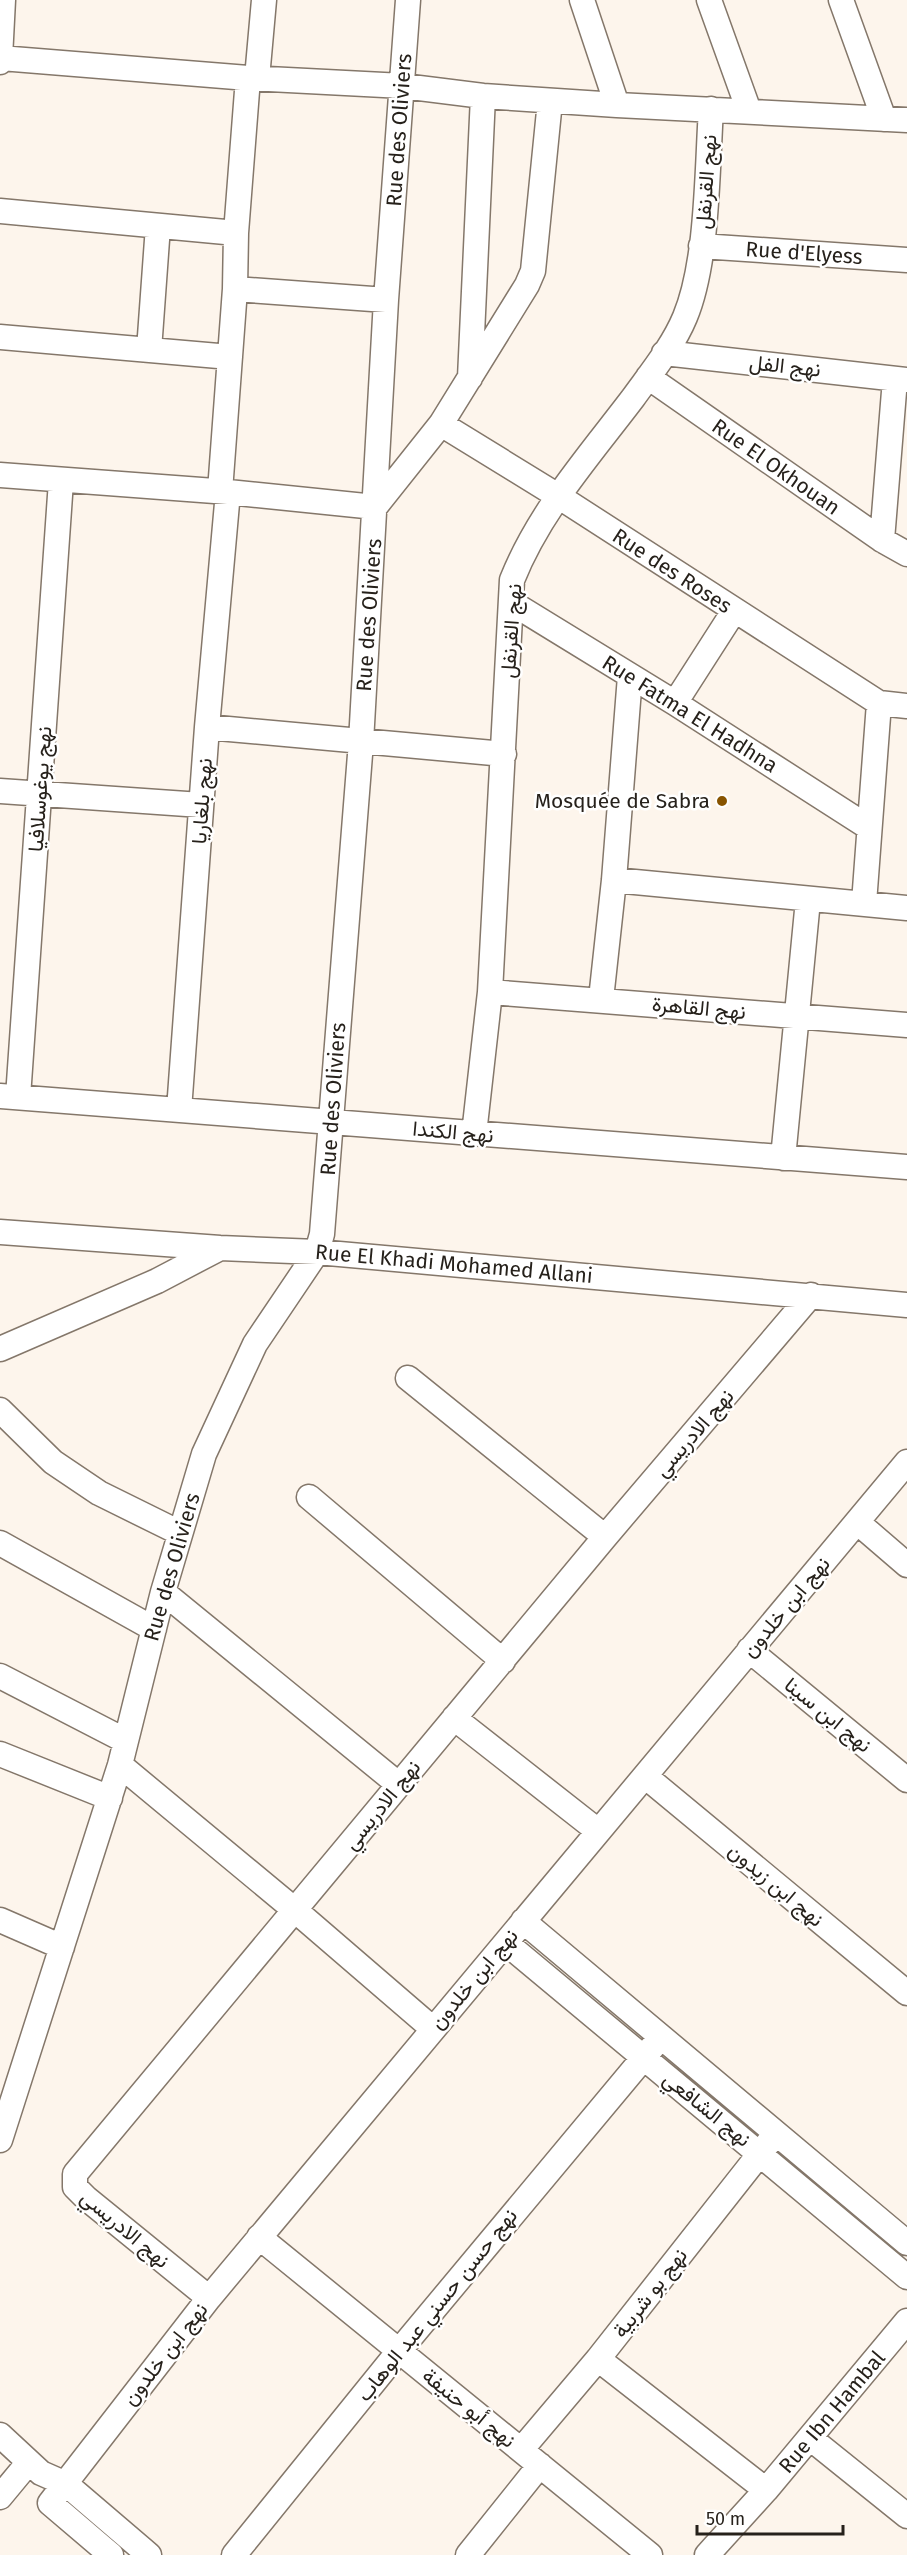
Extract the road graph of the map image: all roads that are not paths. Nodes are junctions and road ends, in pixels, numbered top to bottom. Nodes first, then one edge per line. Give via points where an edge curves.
1 (3, 0) edge
2 (264, 0) edge
3 (408, 0) edge
4 (582, 0) edge
5 (709, 0) edge
6 (841, 0) edge
7 (0, 60) edge
8 (252, 78) junction
9 (404, 86) junction
10 (483, 96) junction
11 (550, 100) junction
12 (617, 105) junction
13 (711, 109) junction
14 (749, 111) junction
15 (895, 120) edge
16 (0, 212) edge
17 (158, 226) junction
18 (236, 233) junction
19 (701, 246) junction
20 (907, 260) edge
21 (235, 289) junction
22 (386, 300) junction
23 (0, 337) edge
24 (149, 350) junction
25 (664, 353) junction
26 (230, 357) junction
27 (648, 377) junction
28 (901, 379) edge
29 (469, 381) junction
30 (441, 424) junction
31 (0, 475) edge
32 (61, 481) junction
33 (224, 492) junction
34 (558, 496) junction
35 (375, 507) junction
36 (882, 540) junction
37 (907, 554) edge
38 (512, 603) junction
39 (734, 611) junction
40 (630, 676) junction
41 (675, 703) junction
42 (879, 703) junction
43 (907, 706) edge
44 (207, 727) junction
45 (361, 742) junction
46 (504, 754) junction
47 (0, 791) edge
48 (40, 792) junction
49 (201, 805) junction
50 (868, 828) junction
51 (614, 880) junction
52 (807, 900) junction
53 (864, 903) junction
54 (907, 908) edge
55 (490, 992) junction
56 (601, 999) junction
57 (798, 1016) junction
58 (907, 1025) edge
59 (9, 1096) edge
60 (179, 1110) junction
61 (330, 1122) junction
62 (474, 1134) junction
63 (783, 1158) junction
64 (907, 1167) edge
65 (0, 1232) edge
66 (220, 1248) junction
67 (317, 1252) junction
68 (811, 1295) junction
69 (907, 1305) edge
70 (0, 1349) edge
71 (408, 1378) dead end
72 (0, 1410) edge
73 (907, 1462) edge
74 (309, 1497) dead end
75 (857, 1522) junction
76 (180, 1533) junction
77 (605, 1537) junction
78 (0, 1543) edge
79 (907, 1565) edge
80 (163, 1592) junction
81 (154, 1629) junction
82 (749, 1650) junction
83 (503, 1661) junction
84 (0, 1676) edge
85 (454, 1718) junction
86 (126, 1741) junction
87 (0, 1754) edge
88 (120, 1765) junction
89 (645, 1776) junction
90 (907, 1780) edge
91 (398, 1784) junction
92 (110, 1798) junction
93 (598, 1831) junction
94 (296, 1911) junction
95 (0, 1920) edge
96 (523, 1922) junction
97 (506, 1943) junction
98 (62, 1947) junction
99 (907, 1993) edge
100 (433, 2029) junction
101 (660, 2038) junction
102 (642, 2057) junction
103 (776, 2133) junction
104 (0, 2140) edge
105 (761, 2153) junction
106 (259, 2237) junction
107 (907, 2243) edge
108 (907, 2277) edge
109 (209, 2298) junction
110 (907, 2321) edge
111 (399, 2351) junction
112 (598, 2359) junction
113 (0, 2435) edge
114 (810, 2438) junction
115 (521, 2450) junction
116 (540, 2465) junction
117 (35, 2468) junction
118 (66, 2484) junction
119 (766, 2490) junction
120 (0, 2498) edge
121 (50, 2504) junction
122 (907, 2516) edge
123 (111, 2555) edge
124 (149, 2555) edge
125 (234, 2555) edge
126 (468, 2555) edge
127 (650, 2555) edge
128 (707, 2555) edge

1 - 7 street
2 - 8 street, نهج بلغاريا
3 - 9 street, Rue des Oliviers
4 - 12 street
5 - 14 street
6 - 15 street
7 - 8 street
8 - 9 street
8 - 18 street, نهج بلغاريا
9 - 10 street
9 - 22 street, Rue des Oliviers
10 - 11 street
10 - 29 street
11 - 12 street
11 - 29 street via 533,271
12 - 13 street
13 - 14 street
13 - 19 street, نهج القرنفل
14 - 15 street
16 - 17 street
17 - 18 street
17 - 24 street
18 - 21 street, نهج بلغاريا
19 - 20 street, Rue d'Elyess
19 - 25 street, نهج القرنفل via 691,300
21 - 22 street
21 - 26 street, نهج بلغاريا
22 - 35 street, Rue des Oliviers
23 - 24 street
24 - 26 street
25 - 27 street, نهج القرنفل
25 - 28 street, نهج الفل
26 - 33 street, نهج بلغاريا
27 - 34 street, نهج القرنفل
27 - 36 street, Rue El Okhouan
28 - 36 street
29 - 30 street
30 - 34 street, Rue des Roses
30 - 35 street
31 - 32 street
32 - 33 street
32 - 48 street, نهج يوغوسلافيا
33 - 35 street
33 - 44 street, نهج بلغاريا
34 - 38 street, نهج القرنفل via 524,552 512,580
34 - 39 street, Rue des Roses
35 - 45 street, Rue des Oliviers
36 - 37 street, Rue El Okhouan
38 - 40 street, Rue Fatma El Hadhna
38 - 46 street, نهج القرنفل
39 - 41 street
39 - 42 street, Rue des Roses
40 - 41 street, Rue Fatma El Hadhna
40 - 51 street
41 - 50 street, Rue Fatma El Hadhna
42 - 43 street, Rue des Roses
42 - 50 street
44 - 45 street
44 - 49 street, نهج بلغاريا
45 - 46 street
45 - 61 street, Rue des Oliviers
46 - 55 street, نهج القرنفل
47 - 48 street
48 - 49 street
48 - 59 street, نهج يوغوسلافيا
49 - 60 street, نهج بلغاريا
50 - 53 street
51 - 52 street
51 - 56 street
52 - 53 street
52 - 57 street
53 - 54 street
55 - 56 street, نهج القاهرة
55 - 62 street, نهج القرنفل
56 - 57 street, نهج القاهرة
57 - 58 street, نهج القاهرة
57 - 63 street
59 - 60 street, نهج الكندا
60 - 61 street, نهج الكندا
61 - 62 street, نهج الكندا
61 - 67 street, Rue des Oliviers via 325,1213
62 - 63 street, نهج الكندا
63 - 64 street, نهج الكندا
65 - 66 street, Rue El Khadi Mohamed Allani
66 - 67 street, Rue El Khadi Mohamed Allani
66 - 70 street via 157,1281
67 - 68 street, Rue El Khadi Mohamed Allani
67 - 76 street, Rue des Oliviers via 250,1354 204,1454
68 - 69 street, Rue El Khadi Mohamed Allani
68 - 77 street, نهج الادريسي
71 - 77 street
72 - 76 street via 53,1462 99,1493
73 - 75 street, نهج ابن خلدون
74 - 83 street
75 - 79 street
75 - 82 street, نهج ابن خلدون
76 - 80 street, Rue des Oliviers
77 - 83 street, نهج الادريسي
78 - 81 street
80 - 81 street, Rue des Oliviers
80 - 91 street
81 - 86 street, Rue des Oliviers
82 - 89 street, نهج ابن خلدون
82 - 90 street, نهج ابن سينا
83 - 85 street, نهج الادريسي
84 - 86 street
85 - 91 street, نهج الادريسي
85 - 93 street
86 - 88 street, Rue des Oliviers
87 - 92 street
88 - 92 street, Rue des Oliviers
88 - 94 street
89 - 93 street, نهج ابن خلدون
89 - 99 street, نهج ابن زيدون
91 - 94 street, نهج الادريسي
92 - 98 street, Rue des Oliviers
93 - 96 street, نهج ابن خلدون
94 - 100 street
94 - 109 street, نهج الادريسي via 75,2174 75,2187 86,2198
95 - 98 street
96 - 97 street, نهج ابن خلدون
96 - 101 street, نهج الشافعي
97 - 100 street, نهج ابن خلدون
97 - 102 street, نهج الشافعي
98 - 104 street, Rue des Oliviers
100 - 106 street, نهج ابن خلدون
101 - 102 street, نهج حسن حسني عبد الوهاب
101 - 103 street, نهج الشافعي
102 - 105 street, نهج الشافعي
102 - 111 street, نهج حسن حسني عبد الوهاب
103 - 105 street, نهج بو شربية
103 - 107 street, نهج الشافعي
105 - 108 street, نهج الشافعي
105 - 112 street, نهج بو شربية
106 - 109 street, نهج ابن خلدون
106 - 111 street, نهج أبو حنيفة
109 - 118 street, نهج ابن خلدون
110 - 114 street, Rue Ibn Hambal
111 - 115 street, نهج أبو حنيفة
111 - 125 street, نهج حسن حسني عبد الوهاب
112 - 115 street, نهج بو شربية
112 - 119 street
113 - 117 street
114 - 119 street, Rue Ibn Hambal
114 - 122 street
115 - 116 street, نهج أبو حنيفة
116 - 126 street
116 - 127 street, نهج أبو حنيفة
117 - 118 street
117 - 120 street
117 - 121 street
118 - 121 street, نهج ابن خلدون
118 - 124 street
119 - 128 street, Rue Ibn Hambal
121 - 123 street

